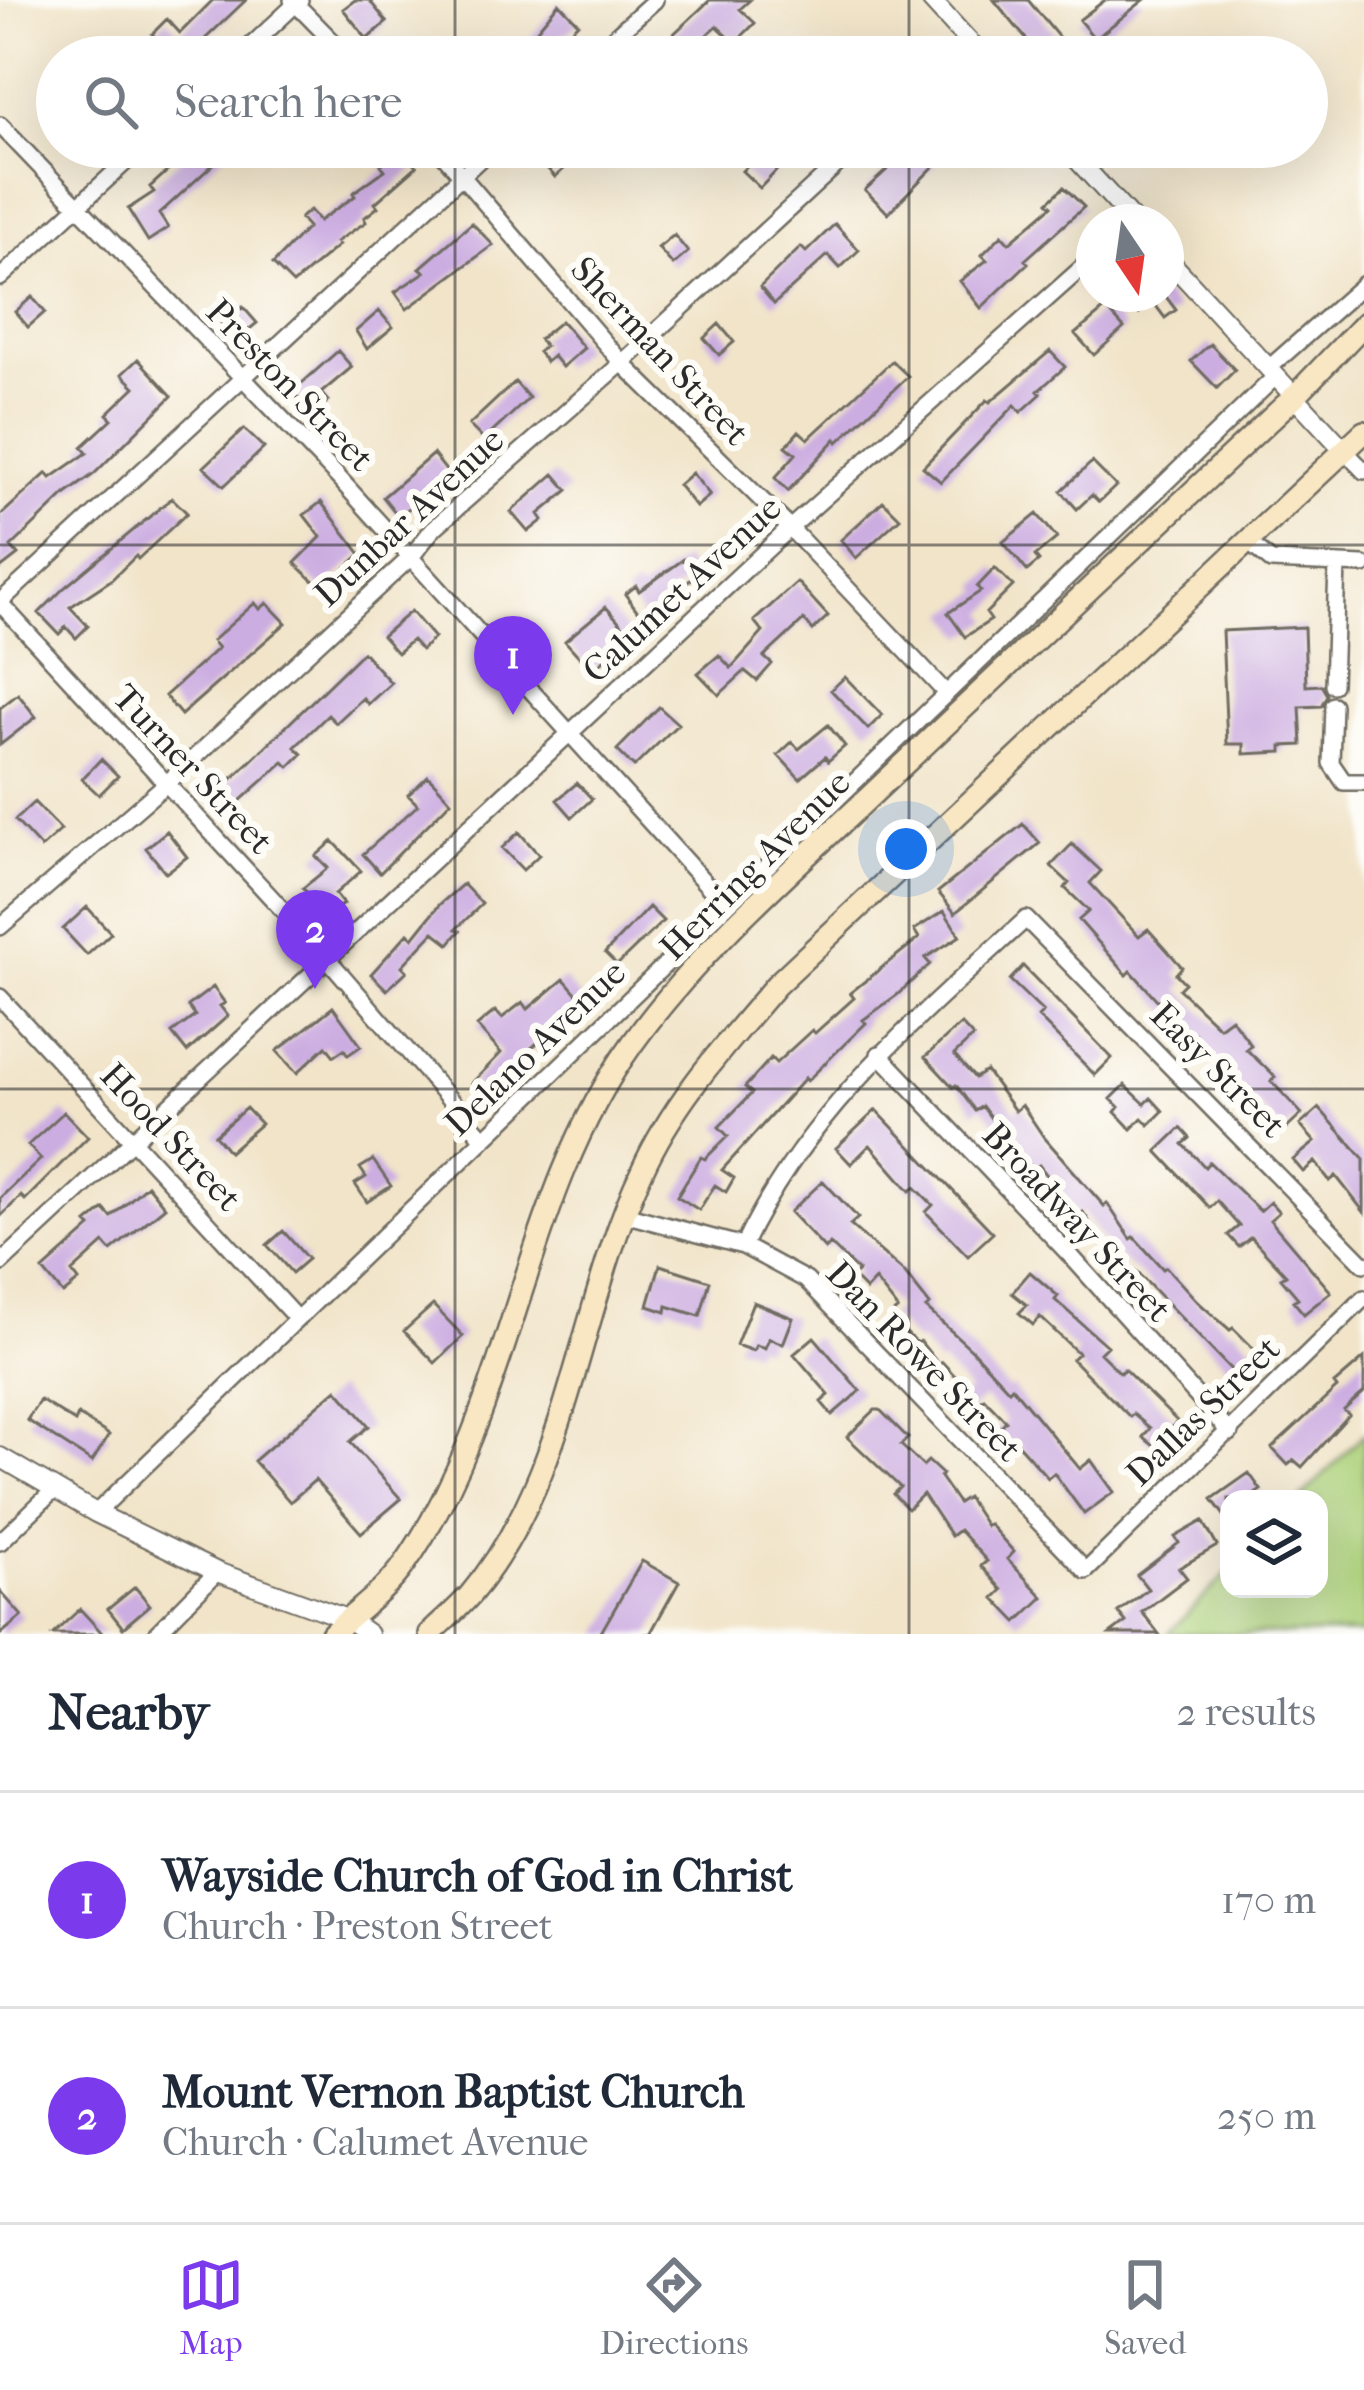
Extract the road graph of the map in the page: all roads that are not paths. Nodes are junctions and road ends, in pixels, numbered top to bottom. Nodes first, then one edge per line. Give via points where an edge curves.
1 (655, 0) edge
2 (931, 0) edge
3 (296, 1) edge
4 (260, 36) edge
5 (328, 36) edge
6 (615, 36) edge
7 (964, 36) edge
8 (0, 125) edge
9 (36, 164) edge
10 (39, 168) edge
11 (119, 168) edge
12 (459, 168) edge
13 (470, 168) edge
14 (833, 168) edge
15 (1085, 168) edge
16 (464, 173) junction
17 (1117, 204) edge
18 (76, 208) junction
19 (1076, 273) edge
20 (1184, 276) edge
21 (0, 278) edge
22 (1364, 284) edge
23 (1364, 324) edge
24 (622, 363) junction
25 (1272, 372) junction
26 (241, 376) junction
27 (1294, 397) junction
28 (1364, 432) edge
29 (1344, 450) junction
30 (1364, 471) edge
31 (790, 527) junction
32 (1246, 541) junction
33 (411, 556) junction
34 (1364, 565) edge
35 (1337, 566) junction
36 (0, 602) edge
37 (1333, 685) dead end
38 (946, 693) junction
39 (1333, 705) dead end
40 (571, 734) junction
41 (1364, 782) edge
42 (167, 783) junction
43 (726, 906) junction
44 (0, 927) edge
45 (327, 958) junction
46 (0, 997) edge
47 (878, 1054) junction
48 (484, 1138) junction
49 (134, 1140) junction
50 (624, 1214) junction
51 (743, 1246) junction
52 (0, 1264) edge
53 (1364, 1264) edge
54 (1364, 1298) edge
55 (297, 1319) junction
56 (1230, 1433) junction
57 (0, 1456) edge
58 (54, 1490) junction
59 (96, 1513) junction
60 (0, 1542) edge
61 (1086, 1571) joint
62 (217, 1572) junction
63 (340, 1627) edge
64 (156, 1634) edge
65 (368, 1634) edge
66 (430, 1634) edge

1 - 6 street
2 - 7 street
3 - 4 street
3 - 5 street
8 - 9 street, Preston Street
10 - 18 street, Preston Street
11 - 18 street
12 - 16 street, Sherman Street
13 - 16 street
14 - 24 street, Dunbar Avenue
15 - 17 street
16 - 24 street, Sherman Street
16 - 26 street
18 - 21 street
18 - 26 street, Preston Street
19 - 31 street, Calumet Avenue
20 - 25 street
22 - 25 street, Delano Avenue
23 - 27 main road, Herring Avenue
24 - 31 street, Sherman Street
24 - 33 street, Dunbar Avenue
25 - 27 street
25 - 38 street, Delano Avenue
26 - 33 street, Preston Street
26 - 36 street
27 - 29 street
27 - 63 main road, Herring Avenue via 726,931 634,1041 563,1166 482,1418 453,1483 401,1570
28 - 29 main road
29 - 30 street
29 - 32 main road
31 - 38 street, Sherman Street
31 - 40 street, Calumet Avenue
32 - 35 street via 1270,562
32 - 50 main road via 776,985 676,1108
33 - 40 street, Preston Street
33 - 42 street, Dunbar Avenue
34 - 35 street
35 - 37 street
36 - 42 street, Turner Street
38 - 43 street, Delano Avenue
39 - 41 street via 1331,763 1344,782
40 - 43 street, Preston Street
40 - 45 street, Calumet Avenue
42 - 44 street, Dunbar Avenue
42 - 45 street, Turner Street
43 - 48 street, Delano Avenue
45 - 48 street, Turner Street
45 - 49 street, Calumet Avenue
46 - 49 street, Hood Street
47 - 51 street via 805,1139
47 - 53 street, Easy Street via 1026,919
47 - 56 street, Broadway Street
48 - 55 street, Delano Avenue
49 - 52 street, Calumet Avenue
49 - 55 street, Hood Street
50 - 51 street, Dan Rowe Street
50 - 66 main road via 548,1451 519,1516 471,1594
51 - 61 street, Dan Rowe Street via 806,1280
54 - 56 street, Dallas Street
55 - 59 street, Delano Avenue
56 - 61 street, Dallas Street
57 - 58 street
58 - 59 street
58 - 60 street
59 - 62 street
62 - 63 street
62 - 64 street
63 - 65 street

